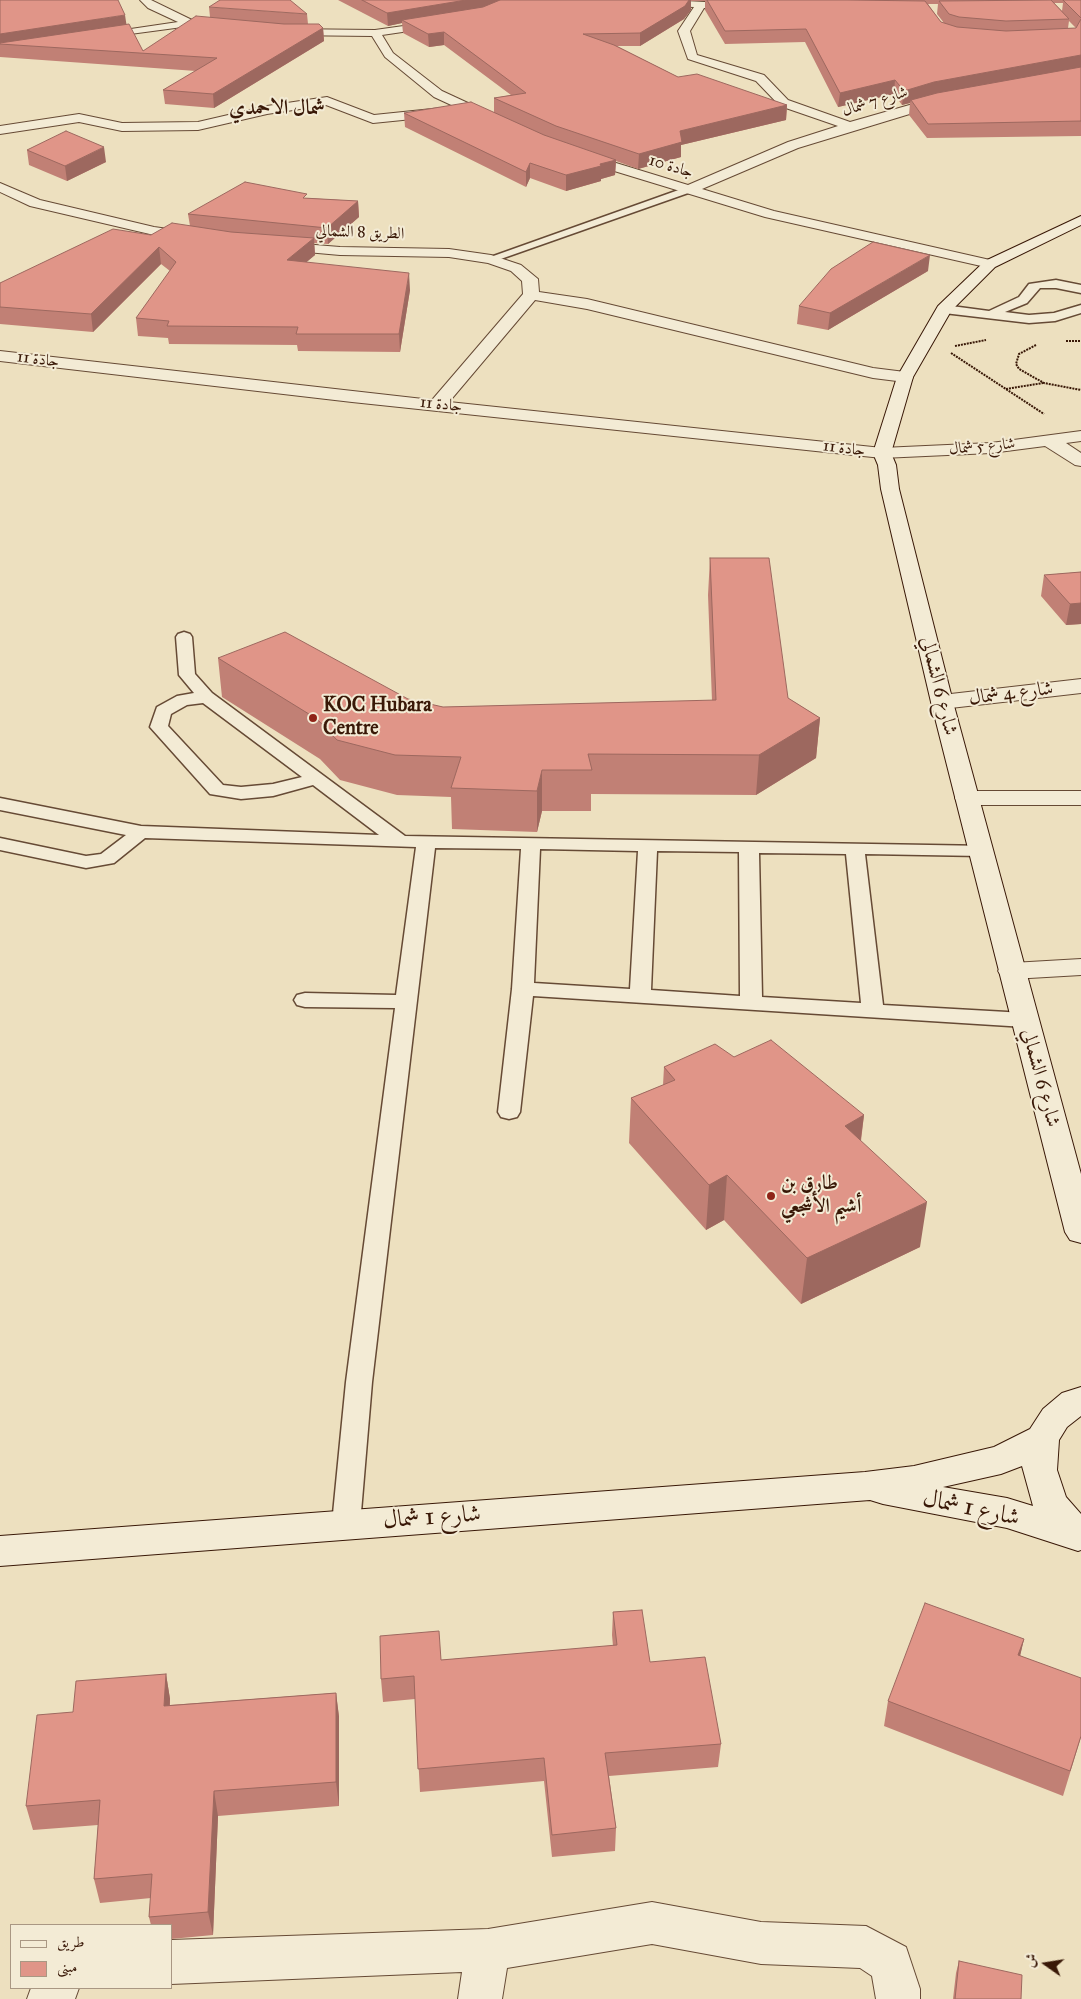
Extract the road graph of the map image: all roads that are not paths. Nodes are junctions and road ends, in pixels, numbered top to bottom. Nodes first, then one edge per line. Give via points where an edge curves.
1 (146, 0) edge
2 (580, 0) edge
3 (721, 3) edge
4 (701, 5) junction
5 (748, 6) edge
6 (450, 22) edge
7 (190, 24) junction
8 (233, 28) edge
9 (276, 31) edge
10 (375, 33) junction
11 (85, 39) edge
12 (961, 96) edge
13 (470, 108) junction
14 (502, 124) edge
15 (850, 126) junction
16 (0, 130) edge
17 (567, 152) edge
18 (0, 188) edge
19 (687, 190) junction
20 (1081, 220) edge
21 (213, 239) edge
22 (262, 244) edge
23 (491, 258) junction
24 (990, 264) junction
25 (1081, 289) edge
26 (531, 295) junction
27 (944, 309) junction
28 (1081, 309) edge
29 (989, 315) junction
30 (0, 356) edge
31 (905, 377) junction
32 (437, 405) junction
33 (1078, 437) edge
34 (1048, 440) junction
35 (882, 453) junction
36 (1081, 461) edge
37 (184, 637) dead end
38 (1081, 686) edge
39 (206, 697) junction
40 (942, 702) junction
41 (316, 779) junction
42 (967, 798) junction
43 (1081, 798) edge
44 (0, 804) edge
45 (141, 832) junction
46 (400, 842) junction
47 (426, 842) junction
48 (0, 844) edge
49 (531, 844) junction
50 (648, 845) junction
51 (748, 846) junction
52 (855, 848) junction
53 (982, 850) junction
54 (1081, 967) edge
55 (1012, 971) junction
56 (522, 989) junction
57 (640, 996) junction
58 (305, 1000) dead end
59 (406, 1002) junction
60 (751, 1003) junction
61 (873, 1011) junction
62 (1025, 1020) junction
63 (509, 1112) dead end
64 (1081, 1232) edge
65 (1079, 1398) edge
66 (1042, 1439) junction
67 (864, 1486) junction
68 (346, 1524) junction
69 (1079, 1536) edge
70 (0, 1551) edge
71 (488, 1950) junction
72 (172, 1962) edge
73 (480, 1999) edge
74 (898, 1999) edge

1 - 7 street
2 - 4 street
3 - 4 street
3 - 5 street
4 - 15 street via 684,30 692,57 760,78 784,103
6 - 10 street
7 - 8 street
7 - 11 street
9 - 10 street
10 - 13 street via 389,54 438,94
12 - 15 street, شارع 7 شمال
13 - 14 street
13 - 16 street via 373,120 328,101 267,110 198,126 122,127 79,118
15 - 19 street, شارع 7 شمال via 793,145
17 - 19 street, جادة 10
18 - 21 street via 35,203 154,231
19 - 23 lane
19 - 24 street, جادة 10 via 770,214
20 - 24 street
22 - 23 street, الطريق 8 الشمالي
23 - 26 street, الطريق 8 الشمالي via 516,268 530,279
24 - 27 street
25 - 29 lane via 1056,284 1038,285 1032,287 1023,300
26 - 31 street via 587,304 873,373
26 - 32 street
27 - 29 lane
27 - 31 street
28 - 29 lane via 1043,318
30 - 32 street, جادة 11
31 - 35 street
32 - 35 street, جادة 11
33 - 34 street, شارع 5 شمال
34 - 35 street, شارع 5 شمال via 991,448
34 - 36 street
35 - 40 street, شارع 6 الشمالي via 888,465 890,489
37 - 39 lane via 187,675
38 - 40 street, شارع 4 شمال
39 - 41 lane
39 - 41 lane via 183,700 163,711 159,727 217,790 241,793 273,790
40 - 42 street, شارع 6 الشمالي
41 - 46 lane
42 - 43 street
42 - 53 street, شارع 6 الشمالي
44 - 45 lane
45 - 46 lane
45 - 48 lane via 107,859 86,862
46 - 47 lane
47 - 49 lane
47 - 59 lane
49 - 50 lane
49 - 56 lane
50 - 51 lane
50 - 57 lane
51 - 52 lane
51 - 60 lane
52 - 53 lane
52 - 61 lane
53 - 55 street, شارع 6 الشمالي
54 - 55 street
55 - 62 street, شارع 6 الشمالي
56 - 57 lane
56 - 63 lane
57 - 60 lane
58 - 59 lane
59 - 68 lane via 359,1382
60 - 61 lane
61 - 62 lane
62 - 64 street, شارع 6 الشمالي
65 - 66 street via 1055,1418
66 - 67 street, شارع 1 شمال via 1002,1460 914,1480
66 - 69 street via 1039,1470 1050,1504
67 - 68 street, شارع 1 شمال
67 - 69 street, شارع 1 شمال via 1007,1513
68 - 70 street, شارع 1 شمال
71 - 72 street
71 - 73 street
71 - 74 street via 652,1923 761,1943 866,1947 890,1962

